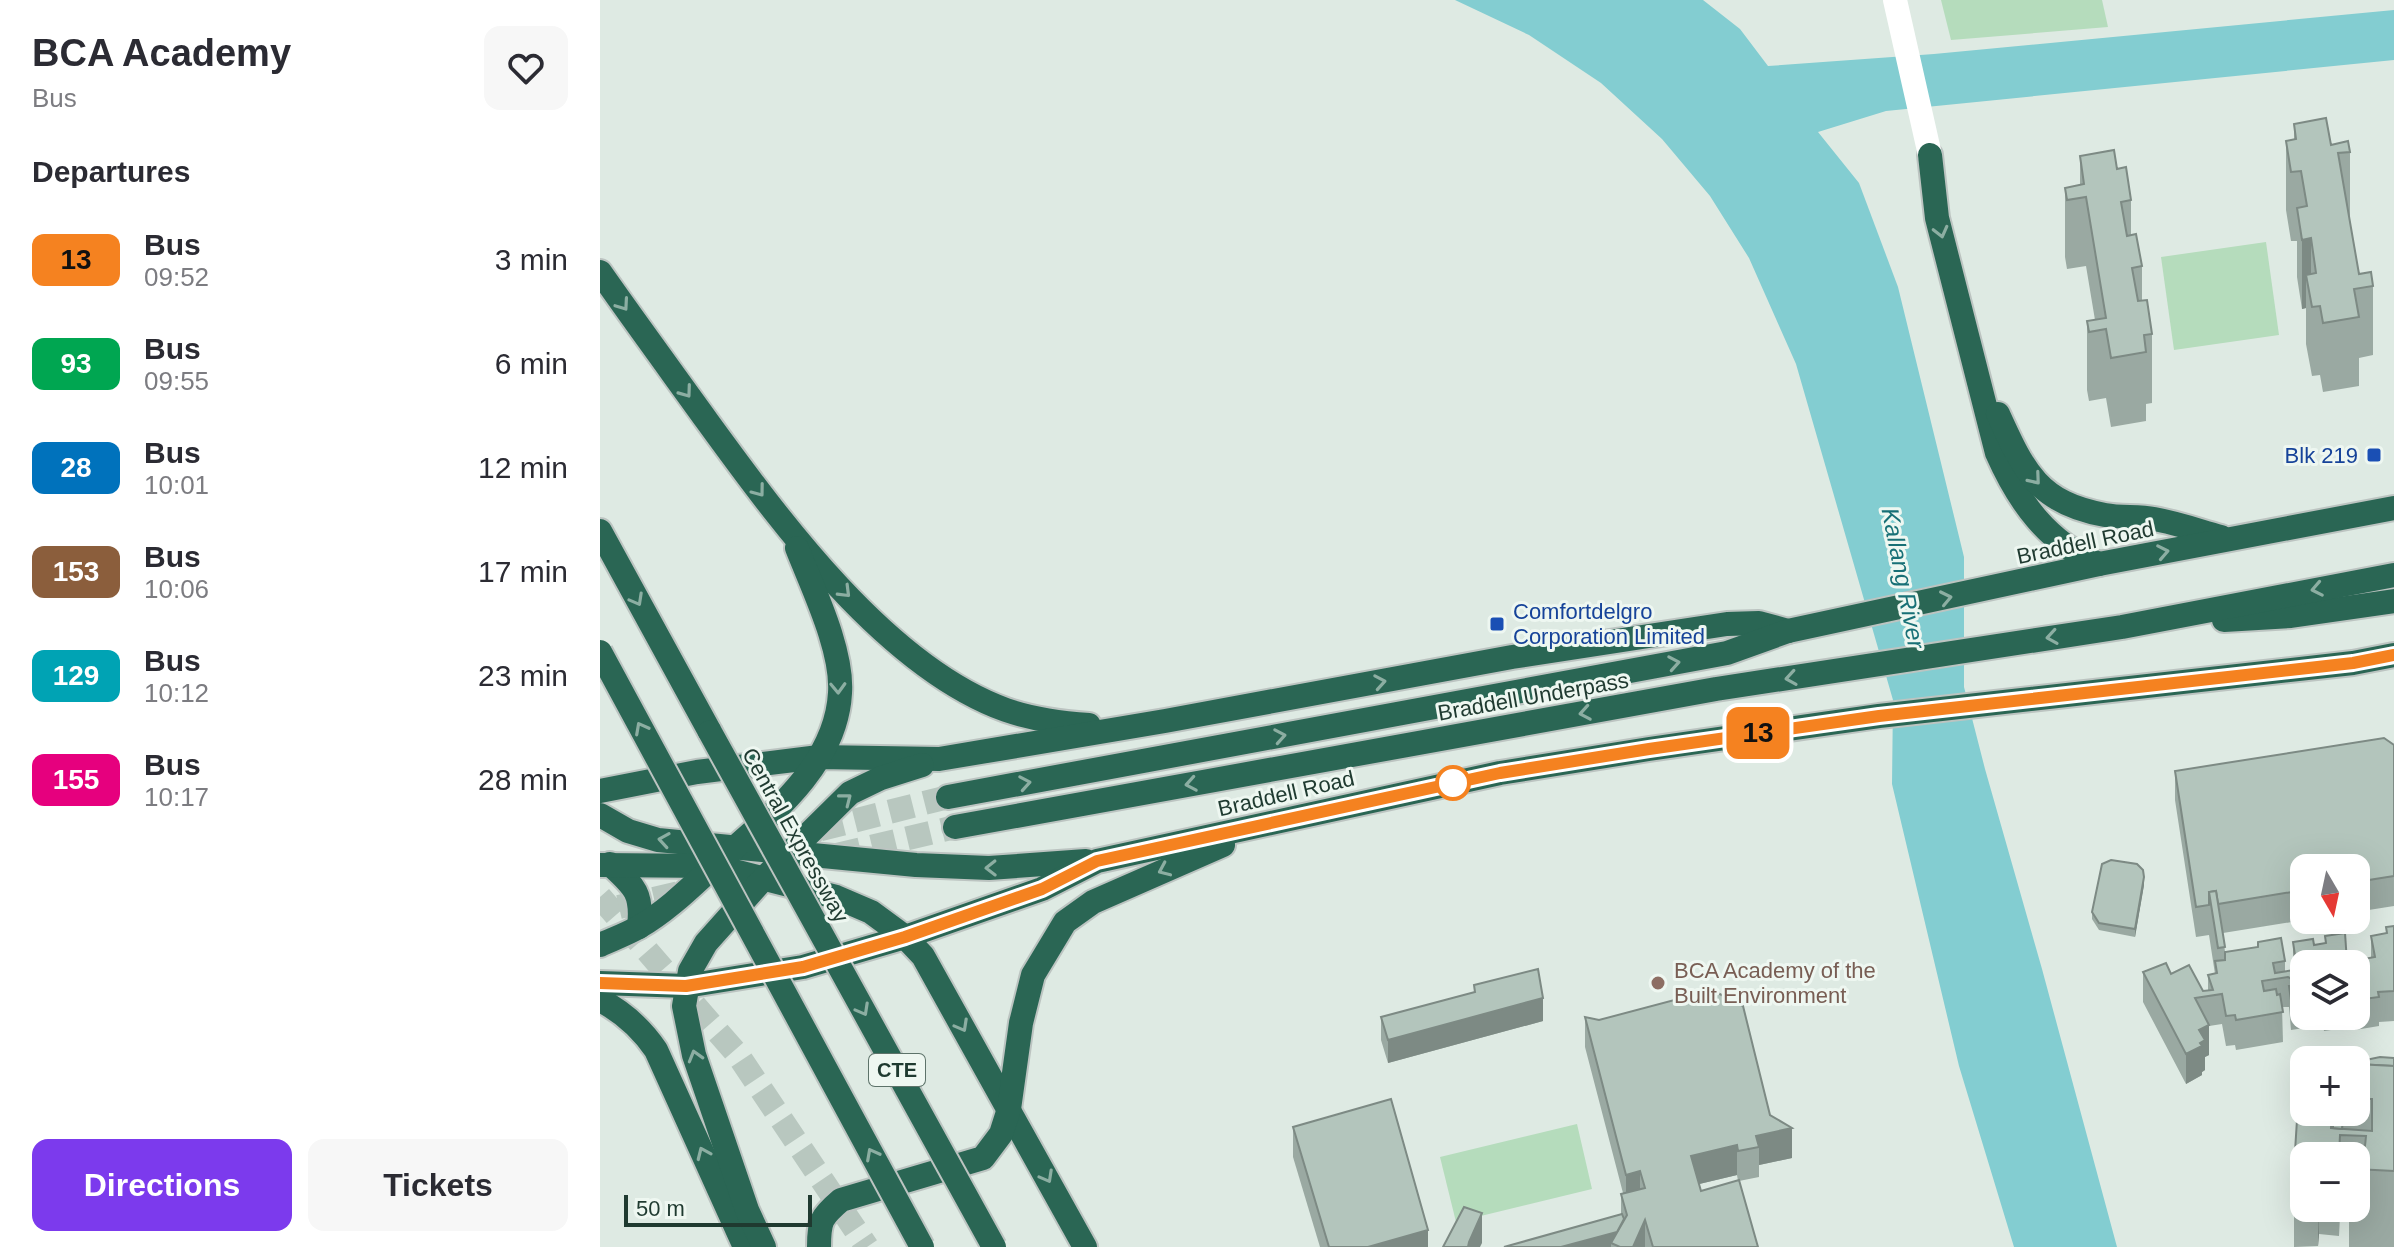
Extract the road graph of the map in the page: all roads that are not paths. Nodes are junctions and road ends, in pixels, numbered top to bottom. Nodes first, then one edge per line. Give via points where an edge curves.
1 (1896, 6) edge
2 (1927, 144) joint
3 (600, 272) edge
4 (1974, 361) junction
5 (2394, 508) edge
6 (600, 531) edge
7 (792, 535) junction
8 (2227, 539) junction
9 (2099, 564) junction
10 (2394, 575) edge
11 (2394, 601) edge
12 (2122, 627) junction
13 (1788, 631) junction
14 (600, 652) edge
15 (2394, 655) edge
16 (2353, 663) junction
17 (2394, 668) edge
18 (1165, 721) junction
19 (819, 757) junction
20 (939, 759) junction
21 (600, 791) edge
22 (948, 797) tunnel mouth
23 (600, 815) edge
24 (1261, 826) junction
25 (955, 827) tunnel mouth
26 (734, 849) junction
27 (789, 853) junction
28 (1097, 861) junction
29 (605, 864) edge
30 (714, 866) junction
31 (764, 878) junction
32 (639, 927) junction
33 (905, 937) junction
34 (600, 945) edge
35 (600, 983) edge
36 (686, 986) junction
37 (600, 1000) edge
38 (1009, 1109) junction
39 (735, 1236) edge
40 (745, 1247) edge
41 (764, 1247) edge
42 (819, 1247) edge
43 (922, 1247) edge
44 (994, 1247) edge
45 (1085, 1247) edge

1 - 2 street
2 -> 4 highway via 1937,218
3 -> 7 highway
4 -> 8 highway via 2030,475 2067,506 2155,519
4 - 9 highway via 1997,453 2014,487 2045,530 2065,548
5 - 8 highway, Braddell Road
6 -> 44 highway, Central Expressway / CTE, bridge
7 -> 18 highway via 912,653 983,699 1024,715 1072,724
7 -> 19 highway via 829,631 841,691 832,732
9 -> 8 highway, Braddell Road
13 -> 9 highway, Braddell Road
10 -> 12 highway
11 - 12 highway via 2291,616
12 -> 25 highway, Braddell Underpass via 1716,689
18 -> 13 highway via 1512,657 1727,624 1759,623
22 -> 13 highway, Braddell Underpass via 1727,653
43 -> 14 highway, CTE, bridge
15 - 16 highway, Braddell Road
16 - 17 street
16 - 24 highway, Braddell Road via 1879,716 1500,773
18 - 20 highway
19 - 20 highway
19 - 21 highway
19 - 26 highway via 795,790
27 -> 20 highway via 850,793
26 -> 23 highway via 644,836
24 - 28 highway, Braddell Road
24 -> 38 highway via 1093,902 1065,922 1033,975
26 - 27 highway
26 - 30 highway
28 -> 27 highway via 989,868
27 - 31 highway
28 - 33 highway, Braddell Road via 1042,889
29 - 30 highway
29 - 32 highway via 634,885 641,905
30 - 31 highway
30 - 32 highway
31 - 33 highway via 836,897 871,912
31 - 36 highway via 700,950
32 - 34 highway
33 - 36 highway, Braddell Road via 803,967
33 -> 38 highway via 923,956
35 - 36 highway, Braddell Road
41 -> 36 highway via 694,1055 686,1022
39 -> 37 highway via 656,1050 634,1023
38 - 42 highway via 1001,1134 983,1158 841,1200 823,1216
38 -> 45 highway
39 - 40 highway

